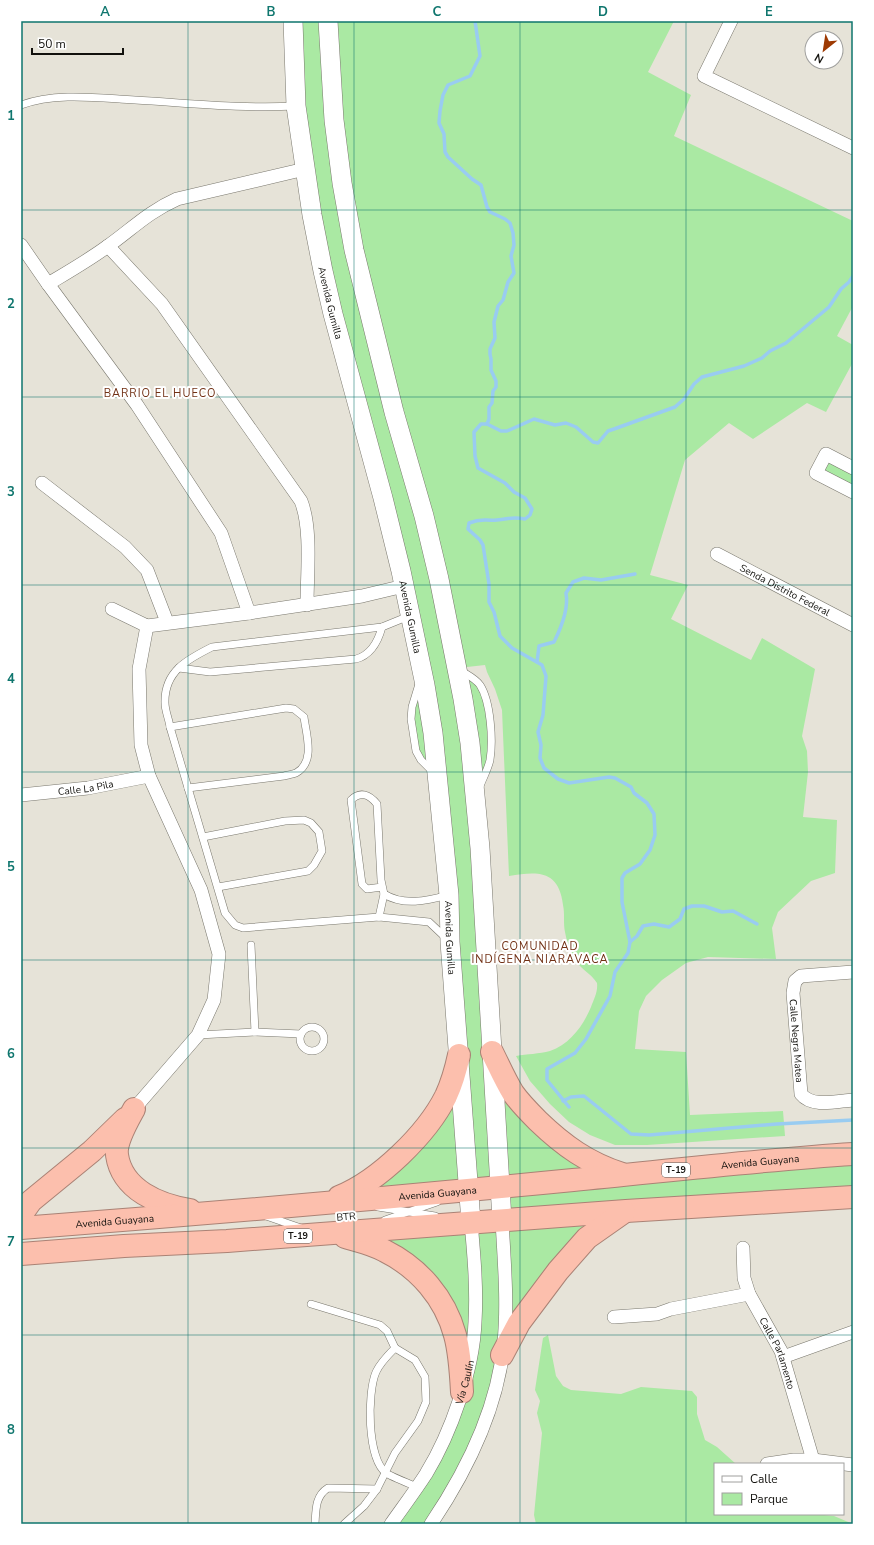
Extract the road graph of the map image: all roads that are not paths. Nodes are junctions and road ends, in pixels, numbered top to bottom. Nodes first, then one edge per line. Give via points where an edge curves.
1 (293, 21) edge
2 (328, 21) edge
3 (731, 21) edge
4 (21, 105) edge
5 (296, 106) junction
6 (853, 148) edge
7 (305, 169) junction
8 (21, 245) edge
9 (108, 246) junction
10 (48, 284) junction
11 (853, 468) edge
12 (42, 483) dead end
13 (853, 492) edge
14 (717, 554) dead end
15 (404, 586) junction
16 (307, 605) junction
17 (112, 609) dead end
18 (249, 613) junction
19 (411, 615) junction
20 (167, 622) junction
21 (853, 625) edge
22 (147, 626) junction
23 (382, 627) junction
24 (179, 668) junction
25 (170, 727) junction
26 (149, 776) junction
27 (188, 788) junction
28 (21, 796) edge
29 (203, 837) junction
30 (218, 888) junction
31 (383, 890) junction
32 (449, 895) junction
33 (379, 917) junction
34 (450, 942) junction
35 (252, 945) dead end
36 (853, 972) edge
37 (255, 1032) junction
38 (301, 1034) dead end
39 (198, 1035) junction
40 (492, 1052) junction
41 (460, 1055) junction
42 (853, 1100) edge
43 (134, 1109) junction
44 (853, 1154) edge
45 (626, 1175) junction
46 (500, 1187) junction
47 (469, 1190) junction
48 (853, 1197) edge
49 (325, 1203) junction
50 (250, 1210) junction
51 (626, 1211) junction
52 (305, 1212) dead end
53 (409, 1212) junction
54 (212, 1214) junction
55 (21, 1215) edge
56 (295, 1217) dead end
57 (502, 1220) junction
58 (285, 1222) junction
59 (472, 1222) junction
60 (21, 1228) edge
61 (330, 1233) junction
62 (255, 1239) junction
63 (742, 1248) dead end
64 (21, 1254) edge
65 (749, 1294) junction
66 (311, 1304) dead end
67 (614, 1317) dead end
68 (853, 1332) edge
69 (395, 1348) junction
70 (502, 1355) junction
71 (782, 1357) junction
72 (462, 1392) junction
73 (813, 1460) junction
74 (774, 1463) edge
75 (837, 1463) edge
76 (386, 1473) junction
77 (417, 1487) junction
78 (377, 1489) junction
79 (314, 1524) edge
80 (344, 1524) edge
81 (391, 1524) edge
82 (431, 1524) edge

1 - 5 main road, Avenida Gumilla
2 - 40 main road via 334,120 354,250 394,412 424,516 457,668 470,743
3 - 6 street via 704,76
4 - 5 lane via 34,100 92,98 265,108
5 - 7 main road, Avenida Gumilla
7 - 9 street via 177,199 149,213
7 - 15 main road, Avenida Gumilla via 333,314
8 - 10 street
9 - 10 street
9 - 16 street via 162,304 300,501 304,510 307,536
10 - 18 street via 137,405 221,533
11 - 13 street via 826,454 816,473
12 - 20 street via 125,547 147,570
14 - 21 street, Senda Distrito Federal
15 - 16 street
15 - 19 main road, Avenida Gumilla
16 - 18 street
17 - 22 street
18 - 20 street
19 - 23 lane
19 - 32 main road, Avenida Gumilla via 433,733
20 - 22 street
22 - 26 street via 139,669 141,745
23 - 24 lane via 212,647
23 - 24 lane via 372,649 356,659 210,672
24 - 25 lane via 171,677 166,692 165,704
25 - 27 lane
25 - 27 lane via 286,708 294,709 304,717 309,757 307,764 297,772 284,776
26 - 28 street, Calle La Pila via 88,788
26 - 39 street via 201,890 219,954 214,1000
27 - 29 lane
29 - 30 lane
29 - 30 lane via 285,820 311,822 319,832 322,851 308,871
30 - 33 lane via 225,913 235,925 243,928
31 - 31 lane via 377,804 365,794 355,796 351,800 362,884 367,889
31 - 32 lane via 391,898 403,901 427,900
31 - 33 lane
32 - 34 main road, Avenida Gumilla
33 - 34 lane via 428,922
34 - 41 main road, Avenida Gumilla
35 - 37 lane
36 - 42 street, Calle Negra Matea via 801,976 795,981 793,993 801,1094 814,1102
37 - 38 lane
37 - 39 lane
39 - 43 street
40 - 45 highway via 514,1094 526,1110 559,1141 597,1164
40 - 46 main road
41 - 47 main road, Avenida Gumilla
41 - 49 highway via 446,1096 437,1112 410,1144 370,1181
43 - 54 highway via 121,1134 117,1154 124,1176 145,1196 170,1207
43 - 55 highway via 92,1151 30,1201
44 - 45 highway, Avenida Guayana / T-19
45 - 46 highway, Avenida Guayana / T-19
46 - 47 highway, Avenida Guayana / T-19
46 - 57 main road
47 - 49 highway, Avenida Guayana / T-19
47 - 53 lane, BTR
47 - 59 main road, Avenida Gumilla
48 - 51 highway, T-19
49 - 50 highway, Avenida Guayana / T-19
50 - 54 highway, Avenida Guayana / T-19
50 - 58 lane, BTR
51 - 57 highway, T-19
51 - 70 highway via 587,1238 558,1271 530,1306
52 - 53 lane, BTR via 374,1207
53 - 58 lane, BTR via 381,1222 310,1229
53 - 59 lane, BTR
54 - 60 highway, Avenida Guayana / T-19
56 - 58 lane
57 - 59 highway, T-19
57 - 70 street via 506,1294
58 - 62 lane
59 - 61 highway, T-19
59 - 72 street, Vía Caulín via 475,1323
61 - 62 highway, T-19
61 - 72 highway via 384,1250 398,1258 428,1284 449,1317 455,1335
62 - 64 highway, T-19
63 - 65 street, Calle Parlamento via 744,1278
65 - 67 street via 657,1314
65 - 71 street, Calle Parlamento
66 - 69 lane via 380,1325 387,1331
68 - 71 street
69 - 76 lane via 376,1372 370,1419 373,1449 377,1462
69 - 76 lane via 415,1360 425,1377 426,1402 418,1421 395,1453
70 - 82 street via 495,1394 479,1437 460,1477
71 - 73 street, Calle Parlamento
72 - 77 street, Vía Caulín via 436,1456
73 - 74 street
73 - 75 street
76 - 77 lane
76 - 78 lane
77 - 81 street, Vía Caulín
78 - 79 lane via 328,1488 321,1492
78 - 80 lane via 364,1506

